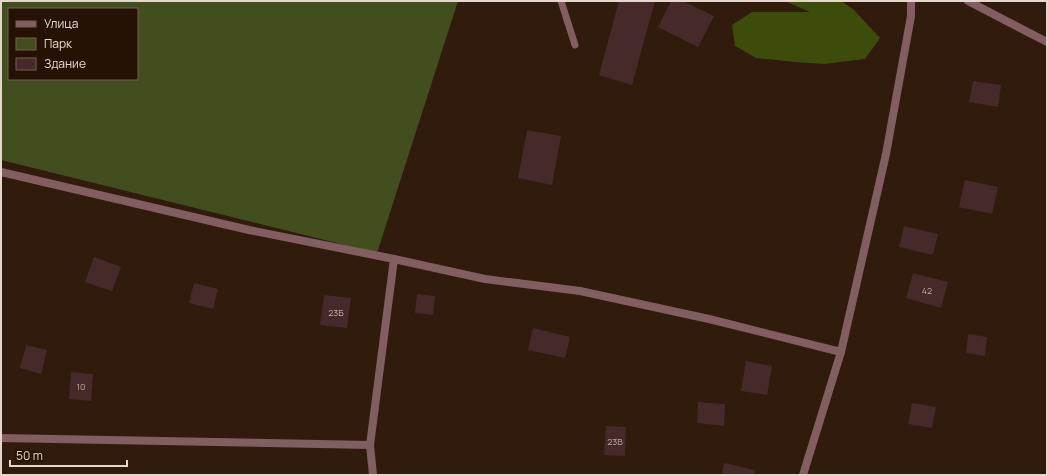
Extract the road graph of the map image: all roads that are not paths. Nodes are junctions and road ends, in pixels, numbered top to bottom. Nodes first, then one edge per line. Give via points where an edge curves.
1 (561, 1) edge
2 (911, 1) edge
3 (968, 1) edge
4 (1047, 42) edge
5 (575, 45) dead end
6 (1, 172) edge
7 (394, 259) junction
8 (841, 352) junction
9 (1, 438) edge
10 (370, 445) junction
11 (373, 475) edge
12 (803, 475) edge

1 - 5 lane
2 - 8 street via 911,16 886,154
3 - 4 street
6 - 7 street via 249,230
7 - 8 street via 485,279 580,291 709,319
7 - 10 street
8 - 12 street
9 - 10 street
10 - 11 street

